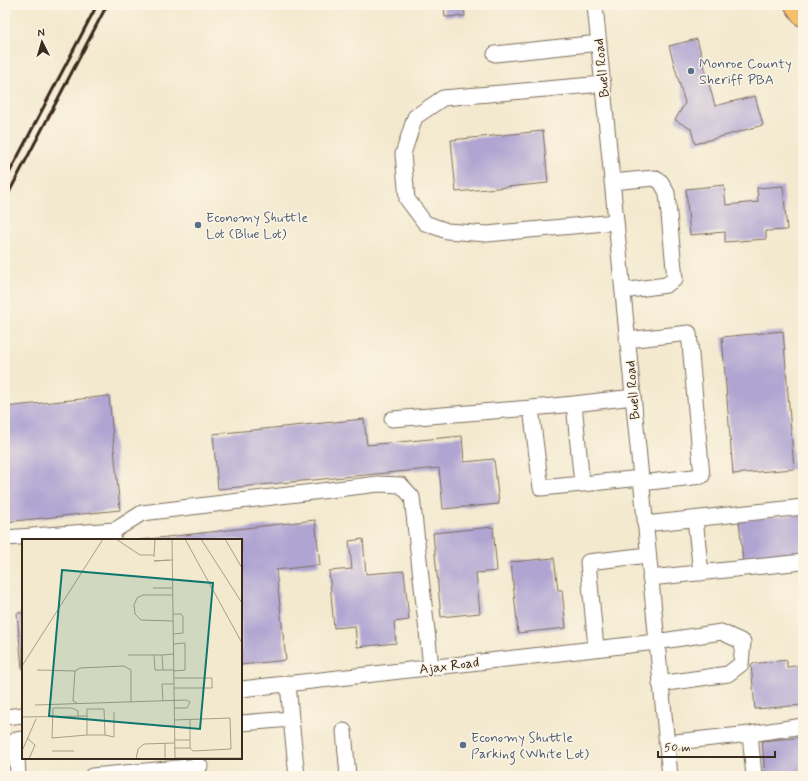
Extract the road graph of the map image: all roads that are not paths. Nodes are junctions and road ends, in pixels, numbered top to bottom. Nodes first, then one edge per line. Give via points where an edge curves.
1 (595, 5) edge
2 (796, 5) edge
3 (803, 15) edge
4 (599, 44) junction
5 (495, 54) dead end
6 (603, 84) junction
7 (612, 182) junction
8 (616, 222) junction
9 (623, 291) junction
10 (627, 340) junction
11 (633, 397) junction
12 (574, 404) junction
13 (531, 408) junction
14 (392, 419) dead end
15 (641, 481) junction
16 (582, 484) junction
17 (803, 507) edge
18 (695, 518) junction
19 (645, 524) junction
20 (113, 535) edge
21 (5, 538) edge
22 (648, 555) junction
23 (803, 562) edge
24 (700, 573) junction
25 (650, 578) junction
26 (656, 642) junction
27 (596, 648) junction
28 (431, 667) junction
29 (288, 683) junction
30 (660, 684) junction
31 (242, 688) edge
32 (22, 715) edge
33 (5, 717) edge
34 (291, 719) junction
35 (242, 723) edge
36 (803, 726) edge
37 (344, 731) dead end
38 (750, 734) junction
39 (22, 739) edge
40 (666, 743) junction
41 (153, 764) edge
42 (200, 767) edge
43 (18, 776) edge
44 (92, 776) edge
45 (297, 776) edge
46 (348, 776) edge
47 (669, 776) edge
48 (754, 776) edge

1 - 4 street, Buell Road
2 - 3 highway
4 - 5 street
4 - 6 street, Buell Road
6 - 7 street, Buell Road
6 - 8 street via 443,98 415,117 403,161 407,199 425,223 447,231 487,234
7 - 8 street, Buell Road
7 - 9 street via 654,178 662,182 667,192 675,279 666,285
8 - 9 street, Buell Road
9 - 10 street, Buell Road
10 - 11 street, Buell Road
10 - 15 street via 689,333 702,476
11 - 12 street
11 - 15 street, Buell Road
12 - 13 street
12 - 16 street
13 - 14 street
13 - 16 street via 541,488
15 - 16 street
15 - 19 street, Buell Road
17 - 18 street
18 - 19 street
18 - 24 street
19 - 22 street, Buell Road
20 - 21 street
20 - 28 street via 142,513 378,484 401,485 412,498
22 - 25 street, Buell Road
22 - 27 street via 588,562
23 - 24 street
24 - 25 street
25 - 26 street, Buell Road
26 - 27 street, Ajax Road
26 - 30 street, Buell Road
26 - 30 street, Ajax Road via 721,632 743,642 741,664 728,674
27 - 28 street, Ajax Road
28 - 29 street, Ajax Road
29 - 31 street, Ajax Road
29 - 34 street
30 - 40 street, Buell Road
32 - 33 street
34 - 35 street
34 - 45 street
36 - 38 street
37 - 46 street
38 - 40 street
38 - 48 street
39 - 43 street via 16,740
40 - 47 street, Buell Road
41 - 42 street
41 - 44 street

